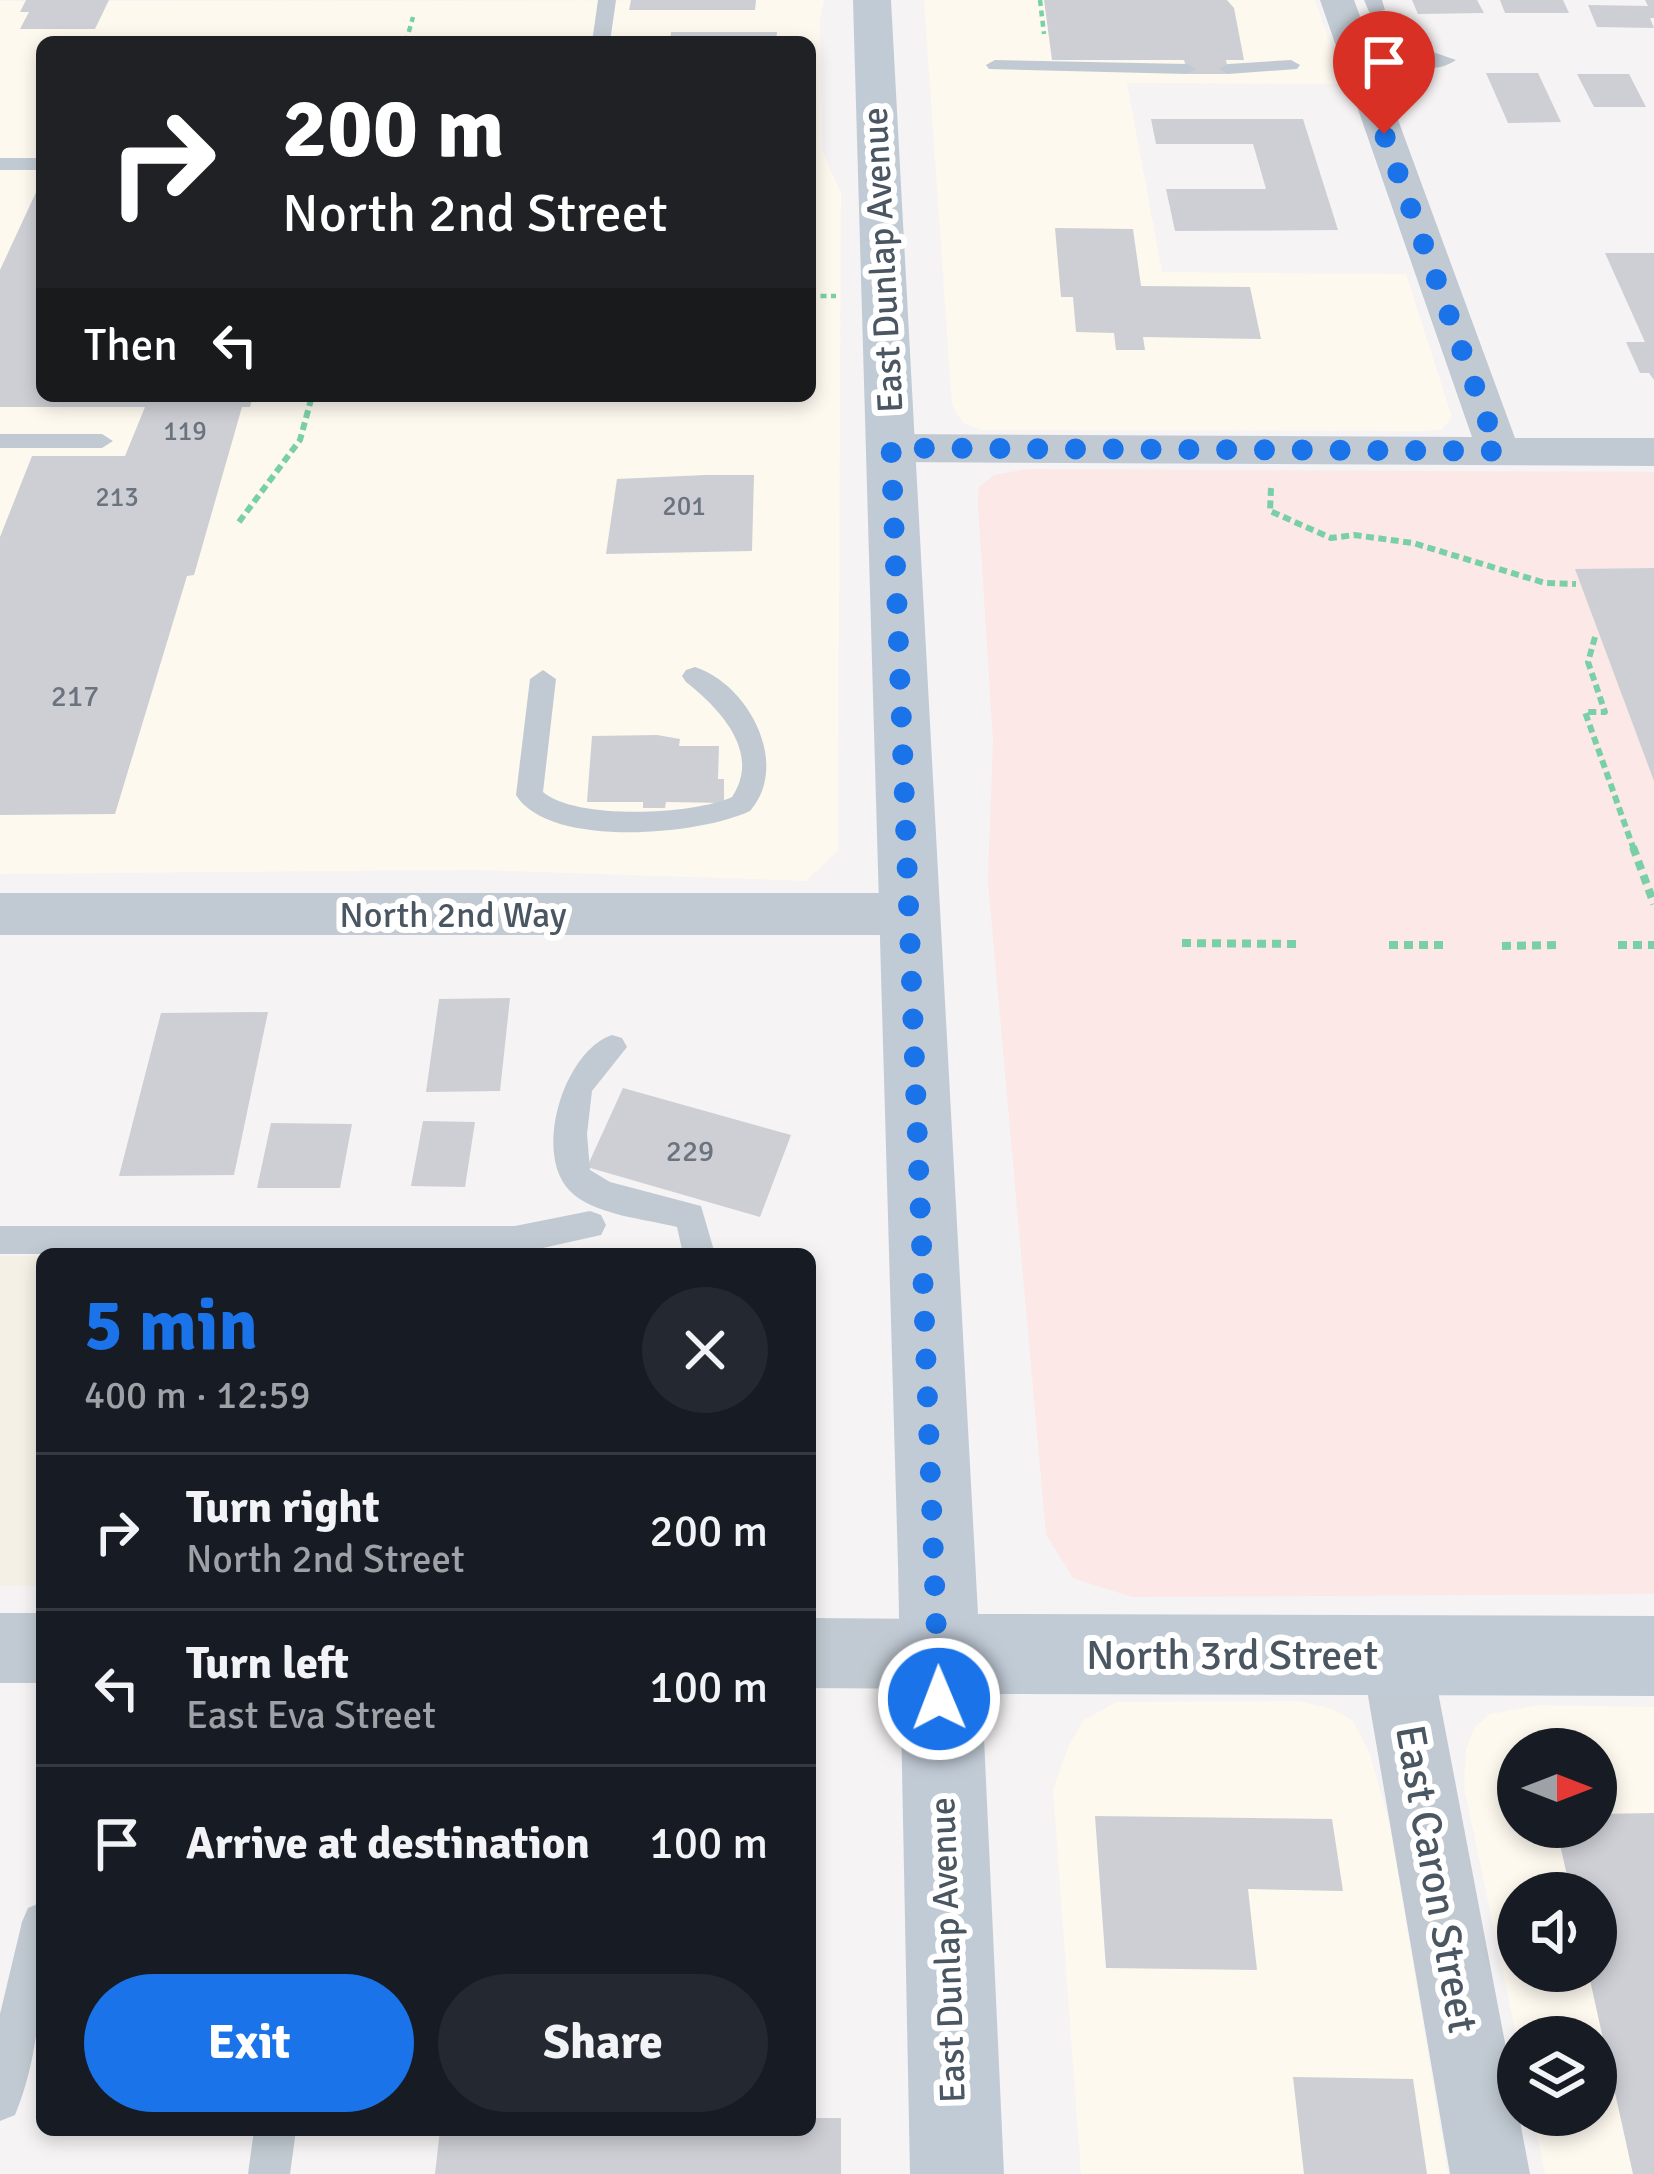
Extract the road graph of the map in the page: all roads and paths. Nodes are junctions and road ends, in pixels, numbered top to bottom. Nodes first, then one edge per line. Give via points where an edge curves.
1 (607, 0) edge
2 (872, 0) edge
3 (1336, 0) edge
4 (412, 17) dead end
5 (407, 36) edge
6 (602, 36) edge
7 (1399, 60) dead end
8 (1357, 61) junction
9 (995, 65) dead end
10 (1291, 65) dead end
11 (1186, 69) dead end
12 (1228, 69) dead end
13 (0, 164) edge
14 (36, 164) edge
15 (816, 296) edge
16 (836, 296) dead end
17 (310, 402) edge
18 (0, 441) edge
19 (102, 441) dead end
20 (891, 448) junction
21 (1498, 451) junction
22 (1654, 452) edge
23 (1281, 478) dead end
24 (239, 522) dead end
25 (1576, 584) dead end
26 (1595, 637) dead end
27 (695, 676) dead end
28 (542, 679) dead end
29 (1654, 904) edge
30 (0, 914) edge
31 (907, 914) junction
32 (1182, 943) dead end
33 (1296, 944) dead end
34 (1389, 945) dead end
35 (1445, 945) dead end
36 (1557, 945) dead end
37 (1618, 945) dead end
38 (1654, 945) edge
39 (1502, 946) dead end
40 (612, 1047) dead end
41 (590, 1225) dead end
42 (0, 1240) edge
43 (697, 1248) edge
44 (0, 1648) edge
45 (36, 1648) edge
46 (816, 1653) edge
47 (938, 1654) junction
48 (1396, 1655) junction
49 (1654, 1656) edge
50 (36, 1947) edge
51 (0, 2100) edge
52 (274, 2136) edge
53 (269, 2174) edge
54 (957, 2174) edge
55 (1490, 2174) edge

1 - 6 lane
2 - 20 main road, East Dunlap Avenue
3 - 8 street
4 - 5 path
7 - 8 lane
8 - 21 street
9 - 11 lane
10 - 12 lane
13 - 14 lane
15 - 16 path
17 - 24 path via 300,440
18 - 19 lane
20 - 21 street
20 - 31 main road, East Dunlap Avenue
21 - 22 street
23 - 25 path via 1270,489 1270,511 1296,526 1331,538 1413,543 1526,579
26 - 29 path via 1588,662 1605,712 1585,712
27 - 28 lane via 742,713 753,740 751,791 727,812 663,817 566,818 529,795
30 - 31 street, North 2nd Way
31 - 47 main road, East Dunlap Avenue
32 - 33 path
34 - 35 path
36 - 39 path
37 - 38 path
40 - 43 lane via 578,1085 570,1161 578,1180 689,1216
41 - 42 lane via 514,1240
44 - 45 street
46 - 47 street, North 3rd Street
47 - 48 main road, North 3rd Street
47 - 54 main road, East Dunlap Avenue
48 - 49 main road, North 3rd Street
48 - 55 street, East Caron Street
50 - 51 lane
52 - 53 lane

